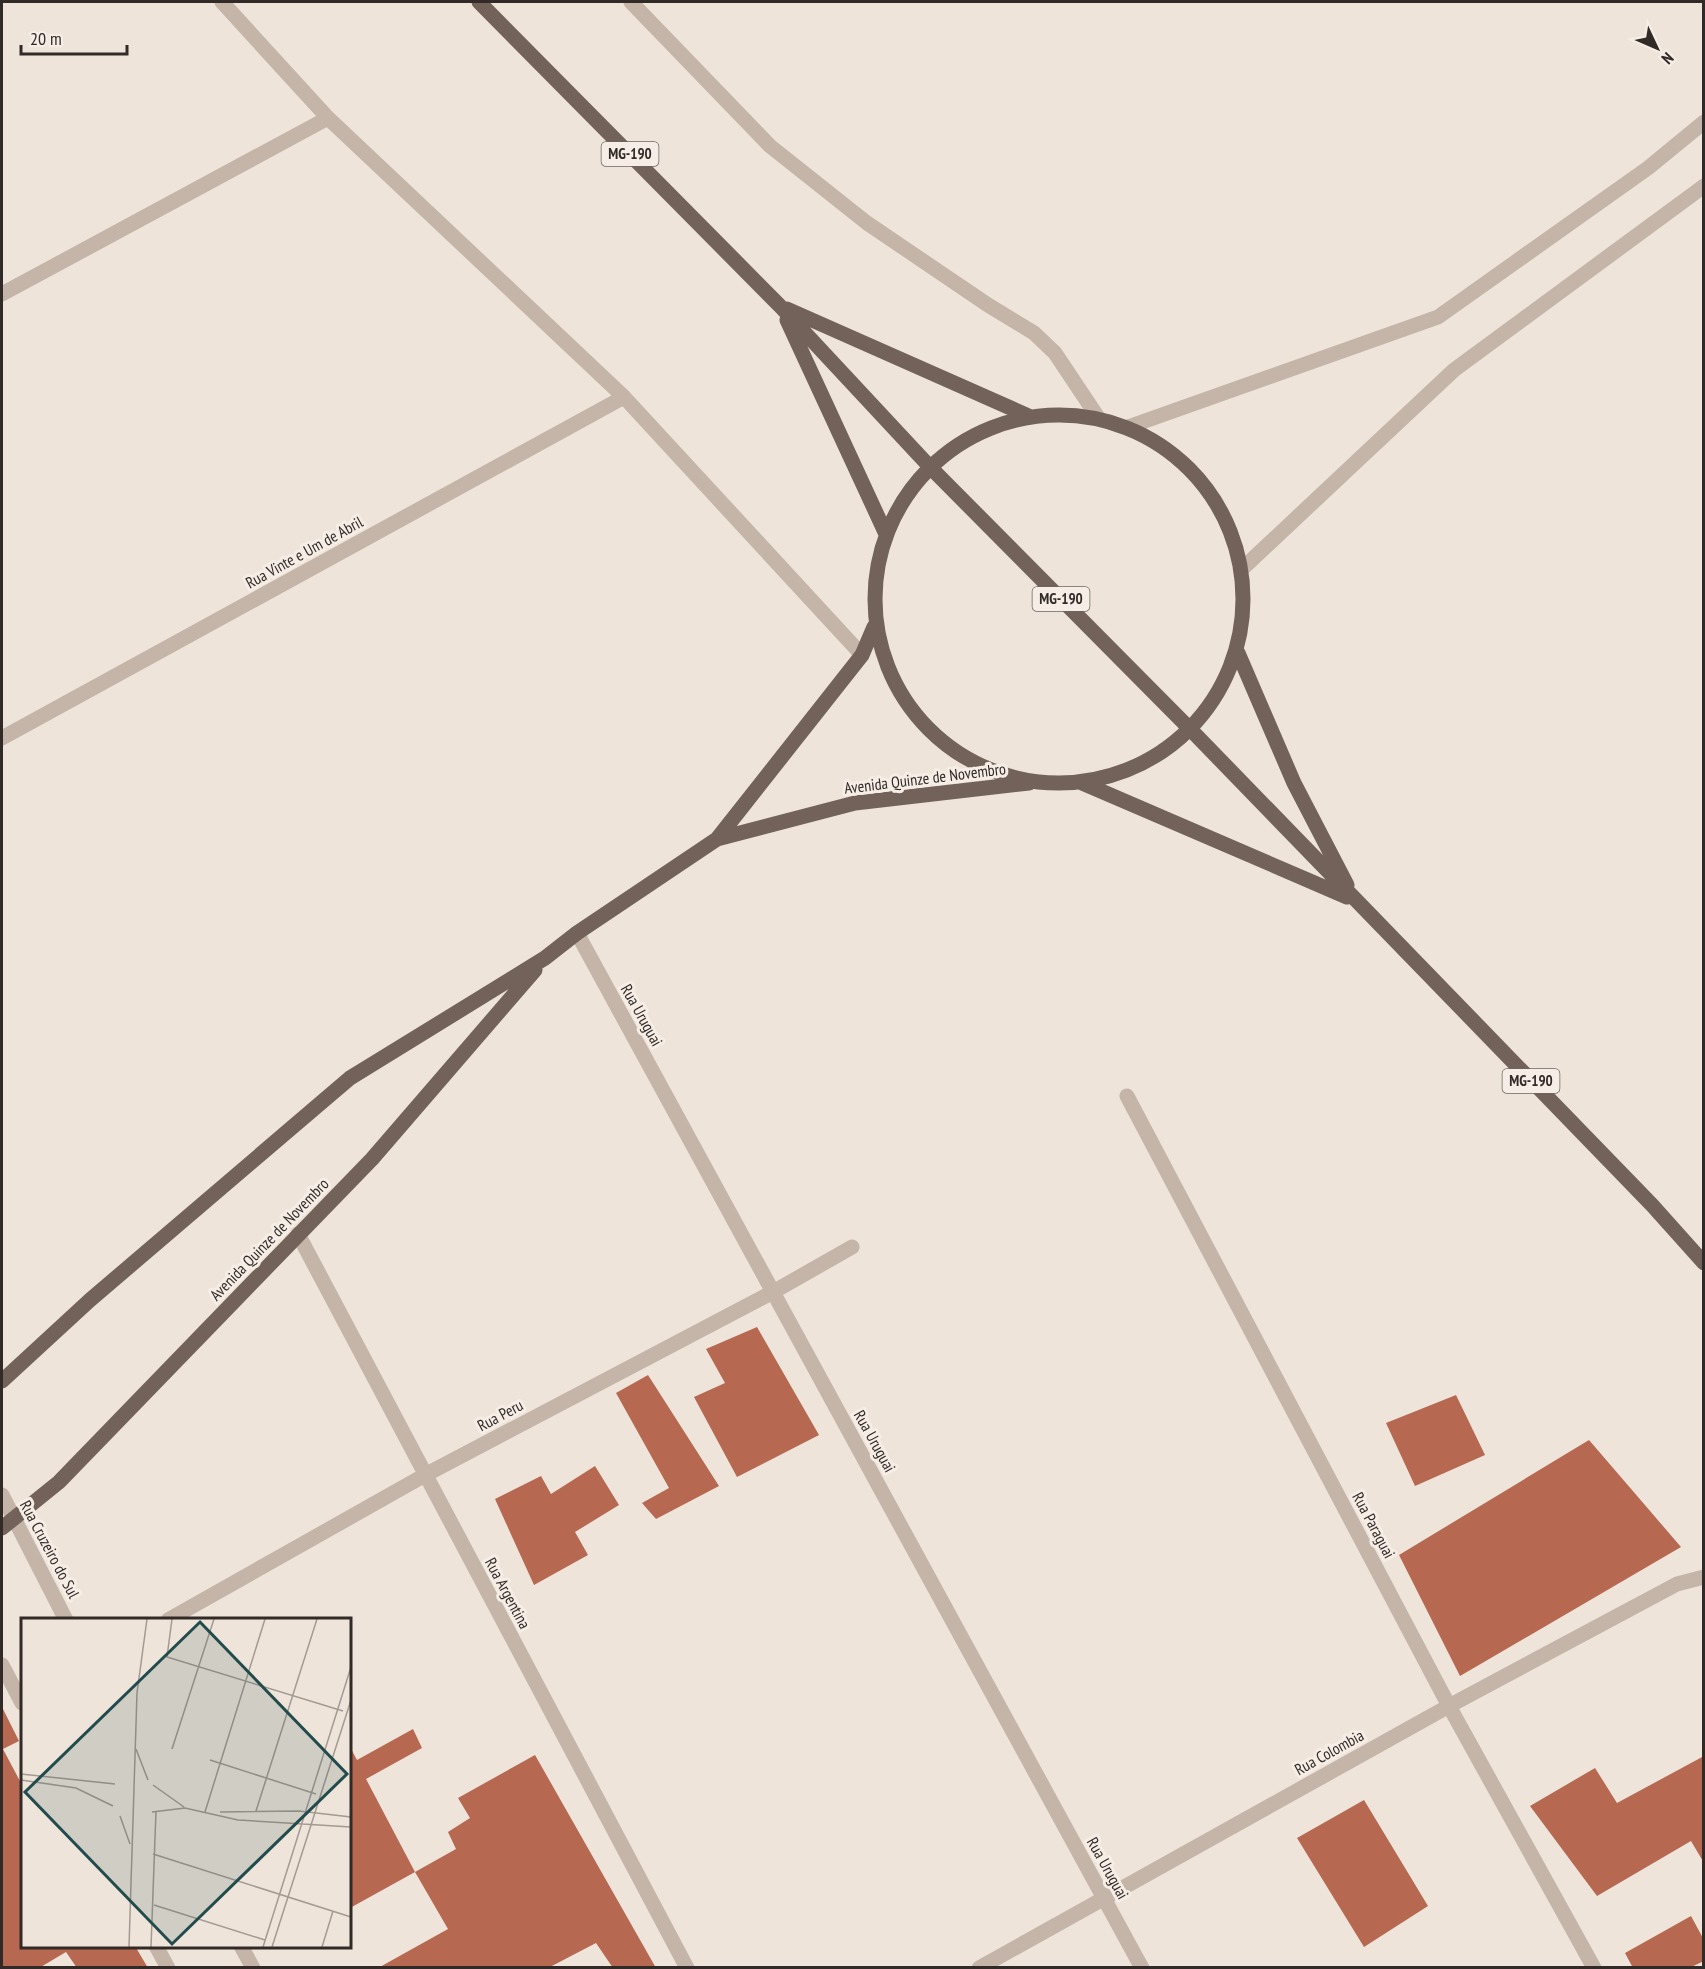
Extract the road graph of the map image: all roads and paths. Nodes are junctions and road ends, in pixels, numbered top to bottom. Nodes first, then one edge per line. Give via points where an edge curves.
1 (222, 2) edge
2 (479, 2) edge
3 (631, 2) edge
4 (328, 118) junction
5 (1704, 122) edge
6 (1704, 186) edge
7 (2, 294) edge
8 (780, 306) junction
9 (624, 397) junction
10 (1031, 417) junction
11 (1099, 419) junction
12 (1128, 427) junction
13 (930, 467) junction
14 (885, 532) junction
15 (1243, 568) junction
16 (874, 627) junction
17 (1238, 652) junction
18 (862, 655) junction
19 (1192, 731) junction
20 (2, 738) edge
21 (1033, 782) junction
22 (1080, 782) junction
23 (717, 839) junction
24 (1355, 901) junction
25 (577, 933) junction
26 (544, 958) junction
27 (1127, 1096) dead end
28 (298, 1234) junction
29 (852, 1247) dead end
30 (1704, 1263) edge
31 (773, 1292) junction
32 (2, 1381) edge
33 (426, 1475) junction
34 (2, 1495) edge
35 (7, 1524) edge
36 (1703, 1577) edge
37 (65, 1618) edge
38 (172, 1618) edge
39 (2, 1665) edge
40 (21, 1701) edge
41 (1449, 1706) junction
42 (1104, 1898) junction
43 (157, 1948) edge
44 (242, 1948) edge
45 (168, 1968) edge
46 (253, 1968) edge
47 (687, 1968) edge
48 (979, 1968) edge
49 (1142, 1968) edge
50 (1594, 1968) edge

1 - 4 street
2 - 8 main road, MG-190
3 - 11 street via 770,146 867,224 1034,333 1055,353
4 - 7 street
4 - 9 street
5 - 12 street via 1648,168 1438,317
6 - 15 street via 1454,370
8 - 10 main road
8 - 13 main road, MG-190
8 - 14 main road
9 - 18 street
9 - 20 street, Rua Vinte e Um de Abril
10 - 11 main road
10 - 13 main road via 985,430
11 - 12 main road
12 - 15 main road via 1175,454 1227,518
13 - 14 main road via 903,497
13 - 19 main road, MG-190
14 - 16 main road via 873,579
15 - 17 main road via 1245,614
16 - 18 main road, Avenida Quinze de Novembro
16 - 21 main road via 902,701 958,756
17 - 19 main road via 1214,704
17 - 24 main road via 1294,783
18 - 23 main road, Avenida Quinze de Novembro
19 - 22 main road via 1160,753
19 - 24 main road, MG-190
21 - 22 main road
21 - 23 main road, Avenida Quinze de Novembro via 855,803
22 - 24 main road
23 - 25 main road, Avenida Quinze de Novembro
24 - 30 main road, MG-190
25 - 26 main road, Avenida Quinze de Novembro
25 - 31 street, Rua Uruguai
26 - 28 main road, Avenida Quinze de Novembro via 372,1159
26 - 32 main road, Avenida Quinze de Novembro via 350,1078 90,1300
27 - 41 street, Rua Paraguai
28 - 33 street, Rua Argentina
28 - 35 main road, Avenida Quinze de Novembro via 59,1482
29 - 31 street, Rua Peru
31 - 33 street, Rua Peru
31 - 42 street, Rua Uruguai
33 - 38 street, Rua Peru
33 - 47 street, Rua Argentina
34 - 35 street, Rua Cruzeiro do Sul
35 - 37 street, Rua Cruzeiro do Sul
36 - 41 street, Rua Colombia via 1677,1584
39 - 40 street
41 - 42 street, Rua Colombia
41 - 50 street, Rua Paraguai
42 - 48 street, Rua Colombia
42 - 49 street, Rua Uruguai
43 - 45 street
44 - 46 street

